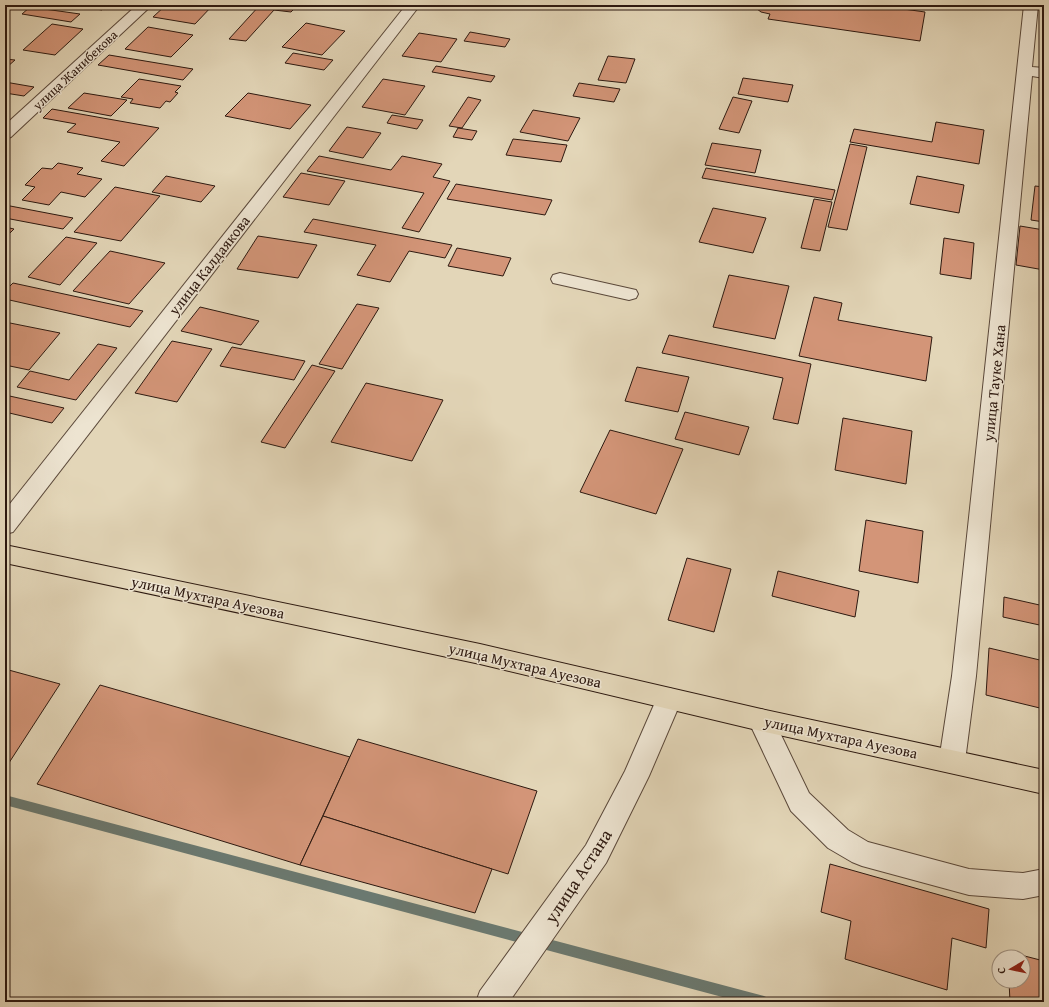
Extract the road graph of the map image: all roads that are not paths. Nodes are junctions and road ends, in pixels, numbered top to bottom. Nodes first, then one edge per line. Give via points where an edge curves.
1 (145, 5) edge
2 (413, 5) edge
3 (1031, 5) edge
4 (1035, 71) edge
5 (5, 134) edge
6 (560, 279) dead end
7 (628, 294) dead end
8 (5, 526) edge
9 (5, 554) edge
10 (669, 699) junction
11 (761, 720) junction
12 (952, 761) junction
13 (1044, 782) edge
14 (1044, 882) edge
15 (491, 1002) edge

1 - 5 street, улица Жанибекова
2 - 8 street, улица Калдаякова
3 - 4 street, улица Тауке Хана
4 - 12 street, улица Тауке Хана
6 - 7 street
9 - 10 main road, улица Мухтара Ауезова via 464,651
10 - 11 main road, улица Мухтара Ауезова
10 - 15 street, улица Астана via 636,776 596,854
11 - 12 main road, улица Мухтара Ауезова
11 - 14 street via 800,802 838,839 862,853 969,882 1023,886
12 - 13 main road, улица Мухтара Ауезова

